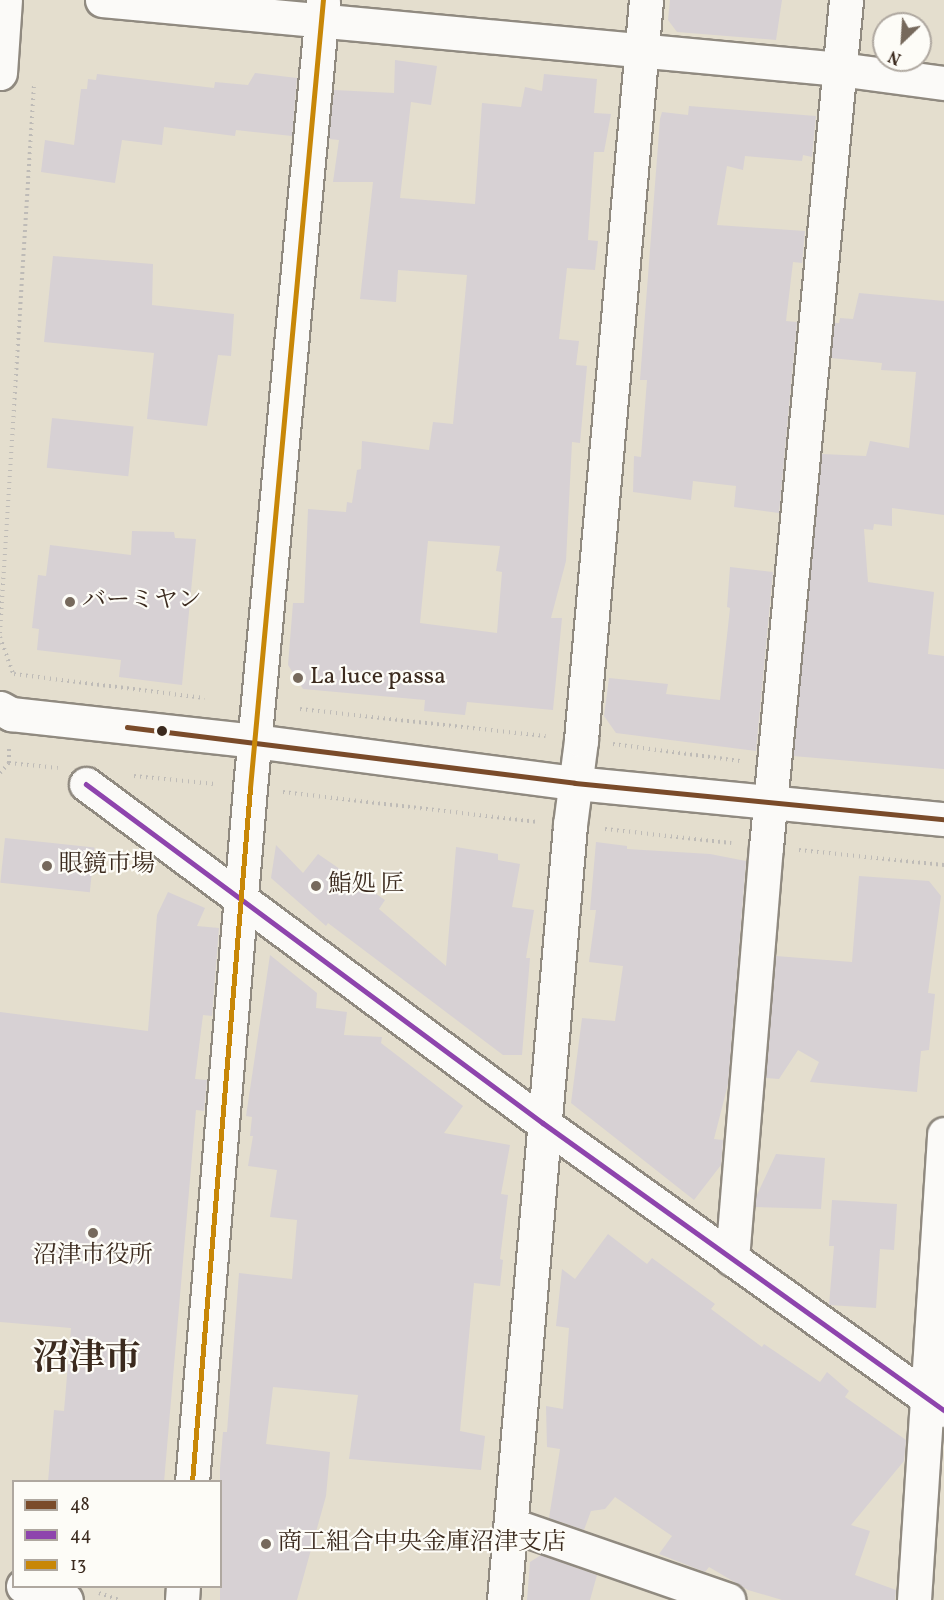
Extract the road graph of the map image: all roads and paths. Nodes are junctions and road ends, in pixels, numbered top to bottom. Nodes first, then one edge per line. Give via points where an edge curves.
1 (5, 0) edge
2 (102, 0) edge
3 (646, 0) edge
4 (846, 0) edge
5 (322, 11) edge
6 (642, 50) junction
7 (840, 69) junction
8 (0, 73) edge
9 (34, 82) dead end
10 (944, 83) edge
11 (0, 633) edge
12 (14, 674) dead end
13 (259, 705) junction
14 (0, 708) edge
15 (581, 740) junction
16 (255, 741) junction
17 (9, 763) dead end
18 (775, 765) junction
19 (124, 775) dead end
20 (76, 777) joint
21 (575, 783) junction
22 (250, 788) junction
23 (772, 802) junction
24 (944, 819) edge
25 (570, 825) junction
26 (766, 847) junction
27 (944, 865) edge
28 (242, 901) junction
29 (543, 1123) junction
30 (944, 1134) edge
31 (732, 1259) junction
32 (934, 1404) edge
33 (192, 1480) edge
34 (512, 1525) junction
35 (26, 1588) edge
36 (66, 1600) edge
37 (504, 1600) edge
38 (728, 1600) edge
39 (914, 1600) edge

1 - 8 main road
2 - 5 main road
3 - 6 main road
4 - 7 main road
5 - 6 main road
5 - 13 main road
6 - 7 main road
6 - 15 main road
7 - 10 main road
7 - 18 main road
9 - 11 path
12 - 13 path
13 - 15 path
13 - 16 main road
14 - 16 main road via 11,714
15 - 18 path
15 - 21 main road
16 - 21 main road
16 - 22 main road
17 - 20 path
18 - 23 main road
19 - 22 path
20 - 28 main road
21 - 23 main road
21 - 25 main road
22 - 25 path
22 - 28 main road
23 - 24 main road
23 - 26 main road
25 - 26 path
25 - 29 main road
26 - 27 path
26 - 31 main road
28 - 29 main road
28 - 33 main road
29 - 31 main road
29 - 34 main road
30 - 32 main road
31 - 32 main road
32 - 39 main road
34 - 37 main road
34 - 38 main road
35 - 36 main road

